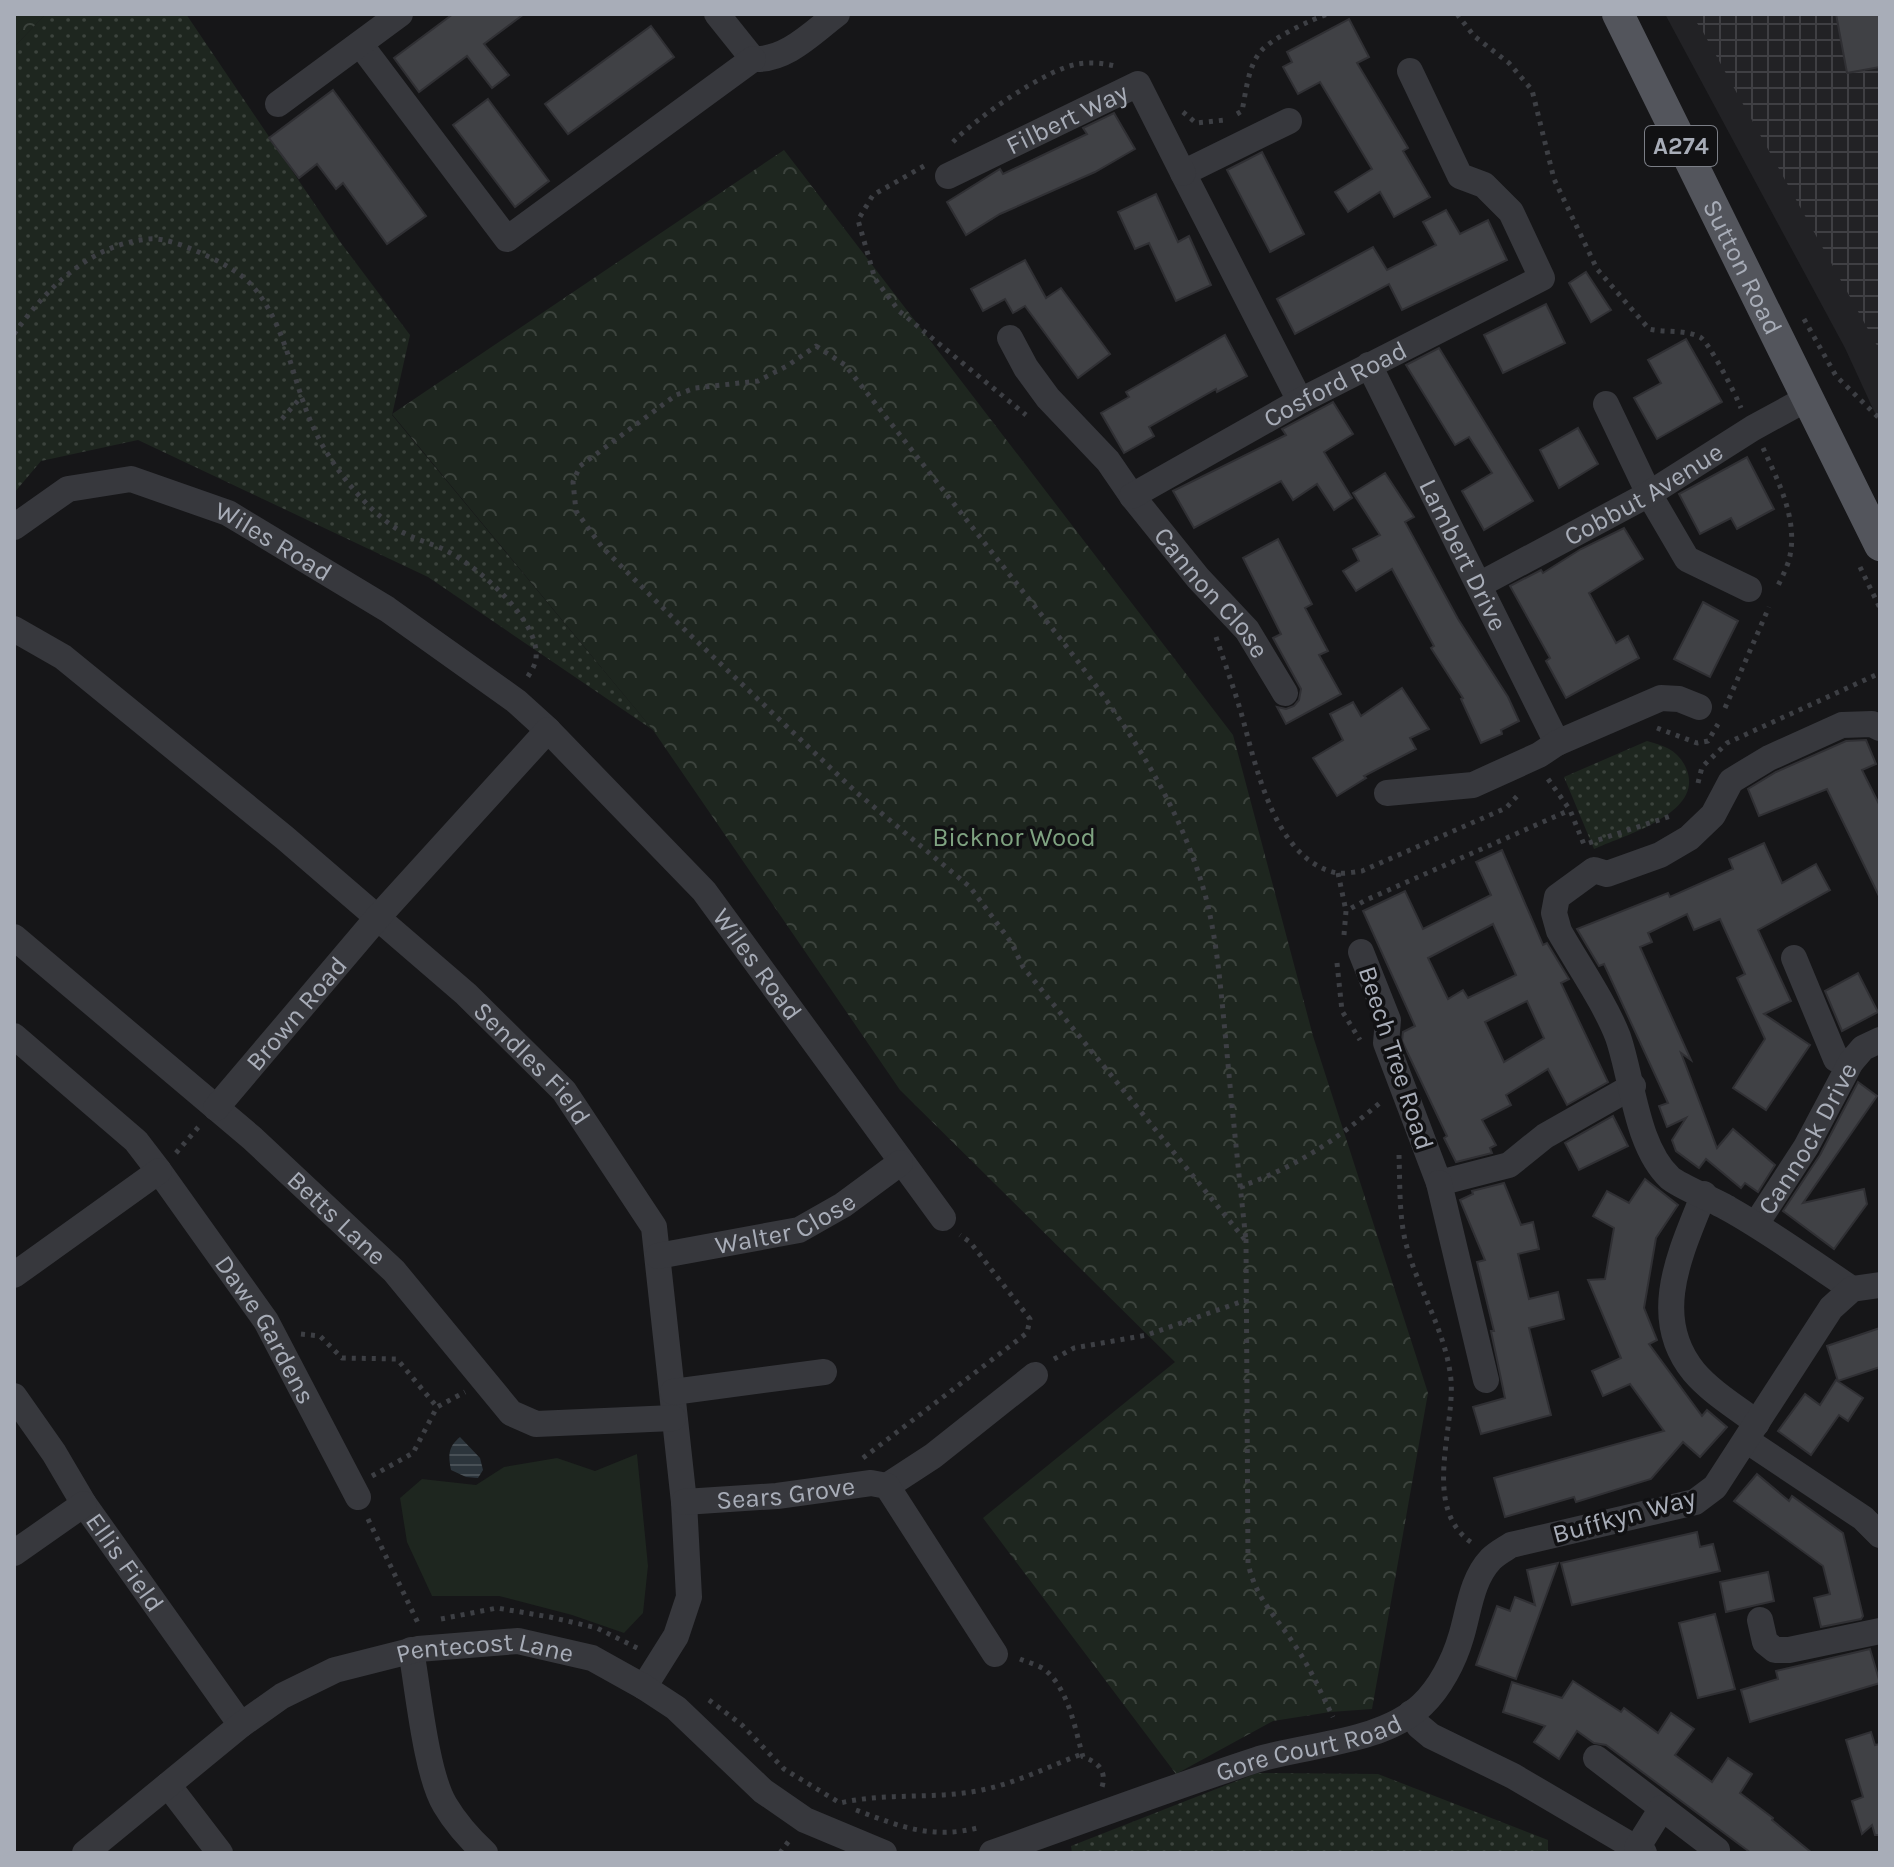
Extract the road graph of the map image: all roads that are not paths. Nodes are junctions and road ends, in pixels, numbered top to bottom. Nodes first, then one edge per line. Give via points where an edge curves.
1 (400, 14) edge
2 (717, 14) edge
3 (837, 14) edge
4 (1618, 14) edge
5 (360, 44) junction
6 (753, 59) junction
7 (1410, 71) dead end
8 (278, 104) dead end
9 (1289, 121) dead end
10 (1183, 173) junction
11 (948, 176) dead end
12 (1010, 338) dead end
13 (1369, 365) junction
14 (1806, 399) junction
15 (1300, 401) junction
16 (1606, 404) dead end
17 (1649, 494) junction
18 (1132, 496) junction
19 (1876, 525) edge
20 (14, 527) edge
21 (1479, 585) junction
22 (1749, 589) dead end
23 (14, 629) edge
24 (1285, 693) dead end
25 (1699, 707) dead end
26 (1880, 728) edge
27 (548, 730) junction
28 (1550, 762) junction
29 (1387, 793) dead end
30 (378, 917) junction
31 (14, 937) edge
32 (1361, 952) dead end
33 (1794, 958) dead end
34 (14, 1036) edge
35 (1880, 1040) edge
36 (1851, 1062) junction
37 (1633, 1086) junction
38 (216, 1108) junction
39 (900, 1163) junction
40 (159, 1171) junction
41 (1439, 1183) junction
42 (1704, 1194) junction
43 (943, 1218) road end
44 (1756, 1224) junction
45 (658, 1256) junction
46 (14, 1275) edge
47 (1880, 1285) edge
48 (1852, 1289) junction
49 (824, 1372) dead end
50 (1035, 1375) road end
51 (1486, 1380) dead end
52 (14, 1396) edge
53 (673, 1405) junction
54 (1752, 1432) junction
55 (887, 1486) junction
56 (358, 1497) road end
57 (684, 1502) junction
58 (84, 1504) junction
59 (1880, 1535) edge
60 (14, 1553) edge
61 (1760, 1620) dead end
62 (1880, 1631) edge
63 (411, 1650) junction
64 (995, 1654) road end
65 (644, 1687) junction
66 (1411, 1713) junction
67 (241, 1725) junction
68 (1596, 1758) dead end
69 (168, 1785) junction
70 (1662, 1808) junction
71 (1640, 1850) edge
72 (1717, 1850) dead end
73 (478, 1851) edge
74 (85, 1853) edge
75 (220, 1853) edge
76 (884, 1853) edge
77 (992, 1853) edge

1 - 5 street
2 - 6 street
3 - 6 street via 784,54
4 - 14 main road, Sutton Road / A274
5 - 6 street via 507,239
5 - 8 street
7 - 13 street, Cosford Road via 1460,176 1484,185 1511,212 1542,278
9 - 10 street
10 - 11 street, Filbert Way via 1138,84
10 - 15 street, Filbert Way
12 - 18 street, Cannon Close via 1048,398 1108,461
13 - 15 street, Cosford Road
13 - 21 street, Lambert Drive
14 - 17 street, Cobbut Avenue
14 - 19 main road, Sutton Road / A274
15 - 18 street, Cosford Road
16 - 17 street
17 - 21 street, Cobbut Avenue
17 - 22 street via 1687,559
18 - 24 street, Cannon Close via 1247,630
20 - 27 street, Wiles Road via 68,489 131,479 228,513 387,609
21 - 28 street, Lambert Drive
23 - 30 street, Sendles Field via 63,657
25 - 28 street via 1661,698 1618,715
26 - 37 street, Cannock Drive via 1842,725 1769,758 1731,781 1713,815 1689,838 1607,874 1594,870 1557,897 1559,931 1617,1034
27 - 30 street
27 - 39 street, Wiles Road via 704,891
28 - 29 street via 1473,785
30 - 38 street, Brown Road
30 - 45 street, Sendles Field via 564,1091 654,1227
31 - 38 street, Betts Lane
32 - 41 street, Beech Tree Road via 1388,1020 1386,1043
33 - 36 street via 1836,1059
34 - 40 street, Dawe Gardens via 136,1141
35 - 36 street, Cannock Drive
36 - 44 street, Cannock Drive via 1806,1147
37 - 41 street, Beech Tree Road via 1545,1136 1509,1165
37 - 42 street, Cannock Drive via 1644,1139 1654,1159 1672,1180
38 - 53 street, Betts Lane via 394,1271 511,1413 536,1424
39 - 43 street, Wiles Road
39 - 45 street, Walter Close via 799,1230
40 - 46 street
40 - 56 street, Dawe Gardens via 266,1321
41 - 51 street
42 - 44 street, Cannock Drive
42 - 54 street via 1673,1273 1676,1339 1693,1370
44 - 48 street
45 - 53 street, Sendles Field
47 - 48 street
48 - 54 street, Buffkyn Way via 1831,1308
49 - 53 street, Betts Lane
50 - 55 street, Sears Grove
52 - 58 street, Ellis Field
53 - 57 street, Sendles Field
54 - 59 street
54 - 66 street, Buffkyn Way via 1715,1487 1695,1502 1511,1545 1492,1557 1479,1575 1441,1683
55 - 57 street, Sears Grove via 871,1483
55 - 64 street, Sears Grove
57 - 65 street, Sendles Field via 689,1597 676,1636
58 - 60 street
58 - 67 street, Ellis Field
61 - 62 street via 1765,1642 1775,1650
63 - 65 street, Pentecost Lane via 518,1641 592,1658
63 - 67 street, Pentecost Lane via 335,1670 282,1696
63 - 73 street via 443,1803
65 - 76 street, Pentecost Lane via 676,1708 763,1791 805,1820
66 - 71 street, Gore Court Road via 1431,1736 1513,1776
66 - 77 street, Gore Court Road via 1365,1737 1259,1759
67 - 69 street, Pentecost Lane
68 - 70 street
69 - 74 street, Pentecost Lane
69 - 75 street
70 - 71 street
70 - 72 street

